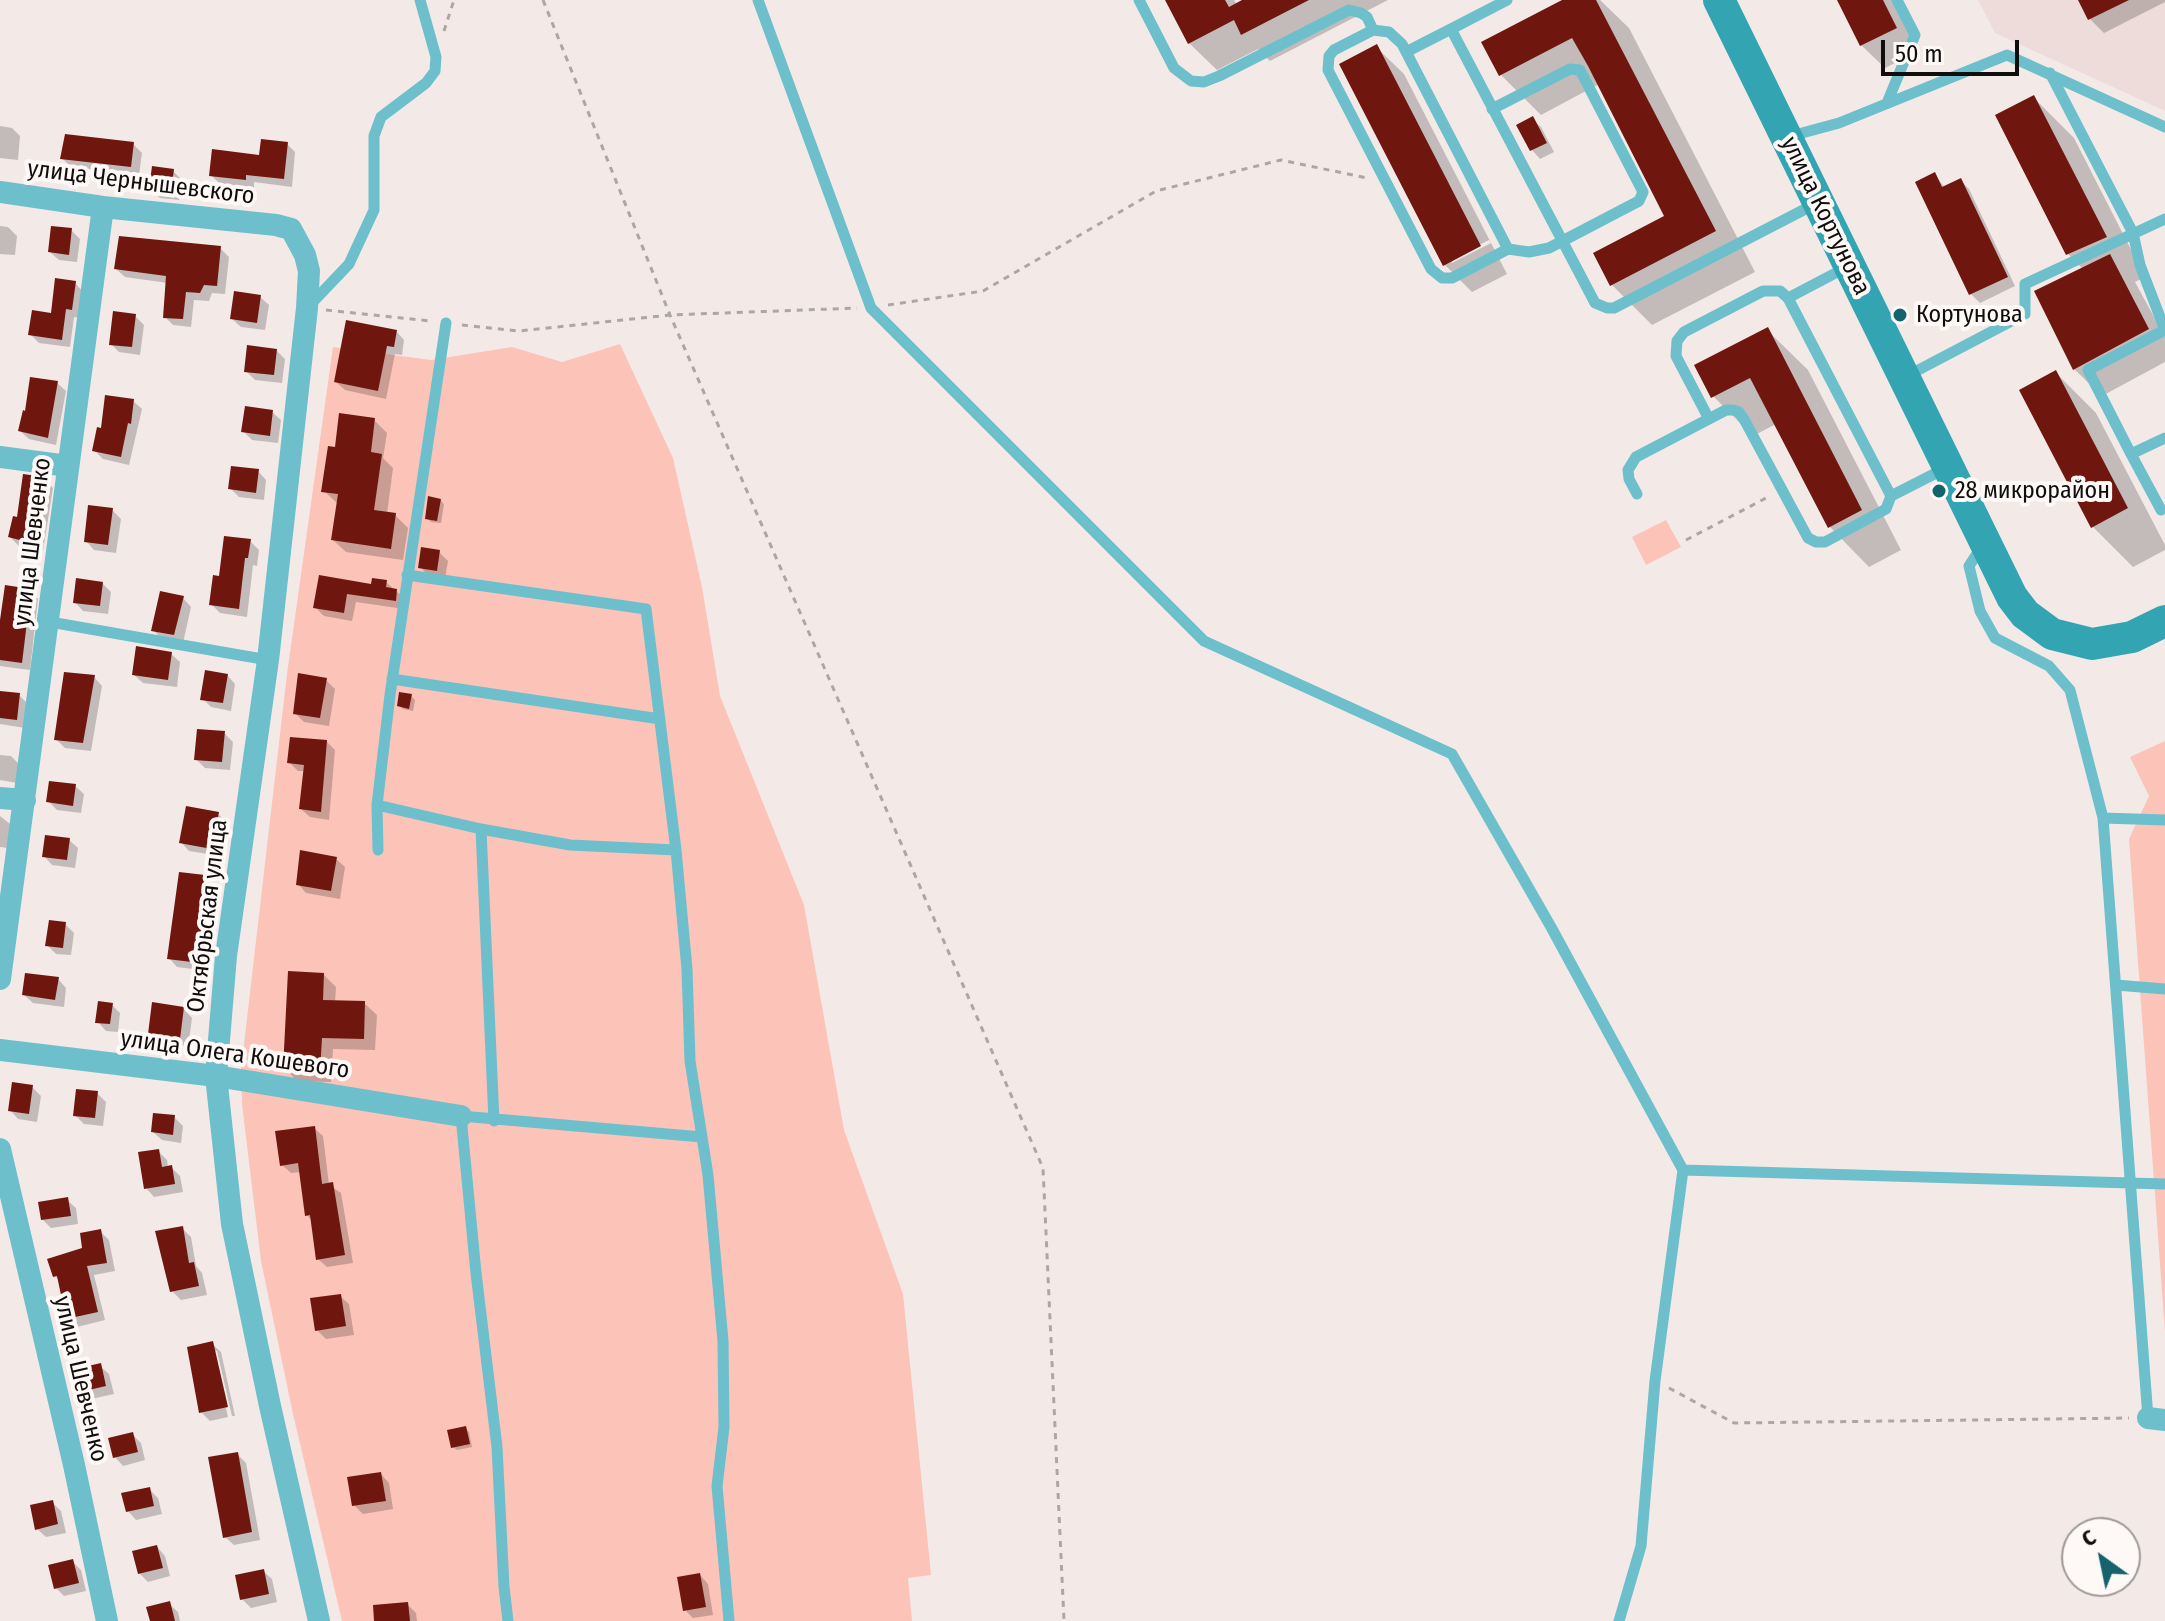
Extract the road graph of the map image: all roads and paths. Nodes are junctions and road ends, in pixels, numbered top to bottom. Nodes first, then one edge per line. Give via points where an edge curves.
1 (420, 0) edge
2 (543, 0) edge
3 (758, 0) edge
4 (1139, 0) edge
5 (1507, 0) edge
6 (1719, 0) edge
7 (1897, 0) edge
8 (1451, 29) junction
9 (1373, 30) junction
10 (1406, 52) junction
11 (2050, 73) junction
12 (1887, 103) junction
13 (1492, 109) junction
14 (2165, 127) edge
15 (1786, 137) junction
16 (0, 192) edge
17 (1818, 202) junction
18 (103, 207) junction
19 (2165, 219) edge
20 (276, 225) joint
21 (2133, 233) junction
22 (1561, 242) junction
23 (1508, 249) junction
24 (1849, 266) junction
25 (1788, 298) junction
26 (307, 308) junction
27 (446, 323) dead end
28 (1904, 378) junction
29 (1709, 419) junction
30 (2165, 438) edge
31 (2131, 454) junction
32 (0, 457) edge
33 (68, 466) junction
34 (1948, 467) junction
35 (1782, 490) junction
36 (1637, 494) dead end
37 (1891, 496) junction
38 (2161, 510) dead end
39 (1686, 540) dead end
40 (1984, 542) junction
41 (407, 575) junction
42 (2165, 621) edge
43 (50, 622) junction
44 (268, 660) junction
45 (392, 679) junction
46 (660, 719) junction
47 (0, 798) edge
48 (25, 800) junction
49 (377, 805) junction
50 (2103, 818) junction
51 (2165, 820) edge
52 (481, 829) junction
53 (378, 850) dead end
54 (676, 850) junction
55 (0, 979) edge
56 (2116, 985) junction
57 (2165, 989) edge
58 (0, 1050) edge
59 (216, 1076) junction
60 (461, 1116) junction
61 (494, 1121) junction
62 (702, 1137) junction
63 (0, 1149) edge
64 (1683, 1170) junction
65 (2131, 1184) junction
66 (2165, 1184) edge
67 (1655, 1381) junction
68 (2157, 1419) edge
69 (107, 1621) edge
70 (319, 1621) edge
71 (508, 1621) edge
72 (729, 1621) edge
73 (1064, 1621) edge
74 (1619, 1621) edge

1 - 26 lane via 435,71 381,117 374,136 374,210 349,264
2 - 73 path via 670,315 1043,1168
3 - 64 lane via 871,308 1204,641 1452,754
4 - 9 lane via 1174,68 1191,81 1219,76 1349,10 1361,13
5 - 8 lane
6 - 15 main road, улица Кортунова
7 - 12 lane via 1915,35
8 - 10 lane
8 - 13 lane
9 - 10 lane via 1395,36
9 - 23 lane via 1334,50 1328,70 1431,269 1452,278
10 - 23 lane
11 - 12 lane via 2007,55
11 - 14 lane
11 - 21 lane
12 - 15 lane
13 - 22 lane
13 - 22 lane via 1570,69 1580,70 1628,158 1642,186 1639,201
15 - 17 main road, улица Кортунова
16 - 18 street, улица Чернышевского
17 - 22 lane via 1614,308 1600,306 1589,296
17 - 24 main road, улица Кортунова
18 - 20 street, улица Чернышевского
18 - 33 street, улица Шевченко
19 - 21 lane
20 - 26 street, Октябрьская улица via 291,229 305,255
21 - 28 lane via 2025,284 2025,314
21 - 31 lane via 2165,330 2088,370
22 - 23 lane via 1537,251
24 - 25 lane
24 - 28 main road, улица Кортунова
25 - 29 lane via 1780,291 1763,291 1684,332 1677,341 1676,356
25 - 37 lane
26 - 44 street, Октябрьская улица
27 - 41 lane
28 - 34 main road, улица Кортунова
29 - 35 lane via 1726,410 1739,412
29 - 36 lane via 1636,457 1628,470
30 - 31 lane
31 - 38 lane
32 - 33 street
33 - 43 street, улица Шевченко
34 - 37 lane
34 - 40 main road, улица Кортунова
35 - 37 lane via 1803,532 1816,542 1886,509
35 - 39 path
40 - 42 main road, улица Кортунова via 2012,597 2052,634 2092,644 2132,637
40 - 50 lane via 1969,566 1980,611 1995,638 2049,666 2070,690
41 - 45 lane
41 - 46 lane via 646,609
43 - 44 lane
43 - 48 street, улица Шевченко
44 - 59 street, Октябрьская улица via 226,956
45 - 46 lane
45 - 49 lane
46 - 54 lane
47 - 48 street
48 - 55 street, улица Шевченко
49 - 52 lane
49 - 53 lane
50 - 51 lane
50 - 56 lane
52 - 54 lane via 570,845
52 - 61 lane
54 - 62 lane via 690,1061
56 - 57 lane
56 - 65 lane
58 - 59 street, улица Олега Кошевого
59 - 60 street, улица Олега Кошевого
59 - 70 street, Октябрьская улица via 232,1224
60 - 61 lane
60 - 71 lane via 497,1447
61 - 62 lane
62 - 72 lane via 723,1341 724,1427 717,1486
63 - 69 street, улица Шевченко
64 - 65 lane
64 - 67 lane
65 - 66 lane
65 - 68 lane
67 - 68 path via 1734,1423
67 - 74 lane via 1641,1546

